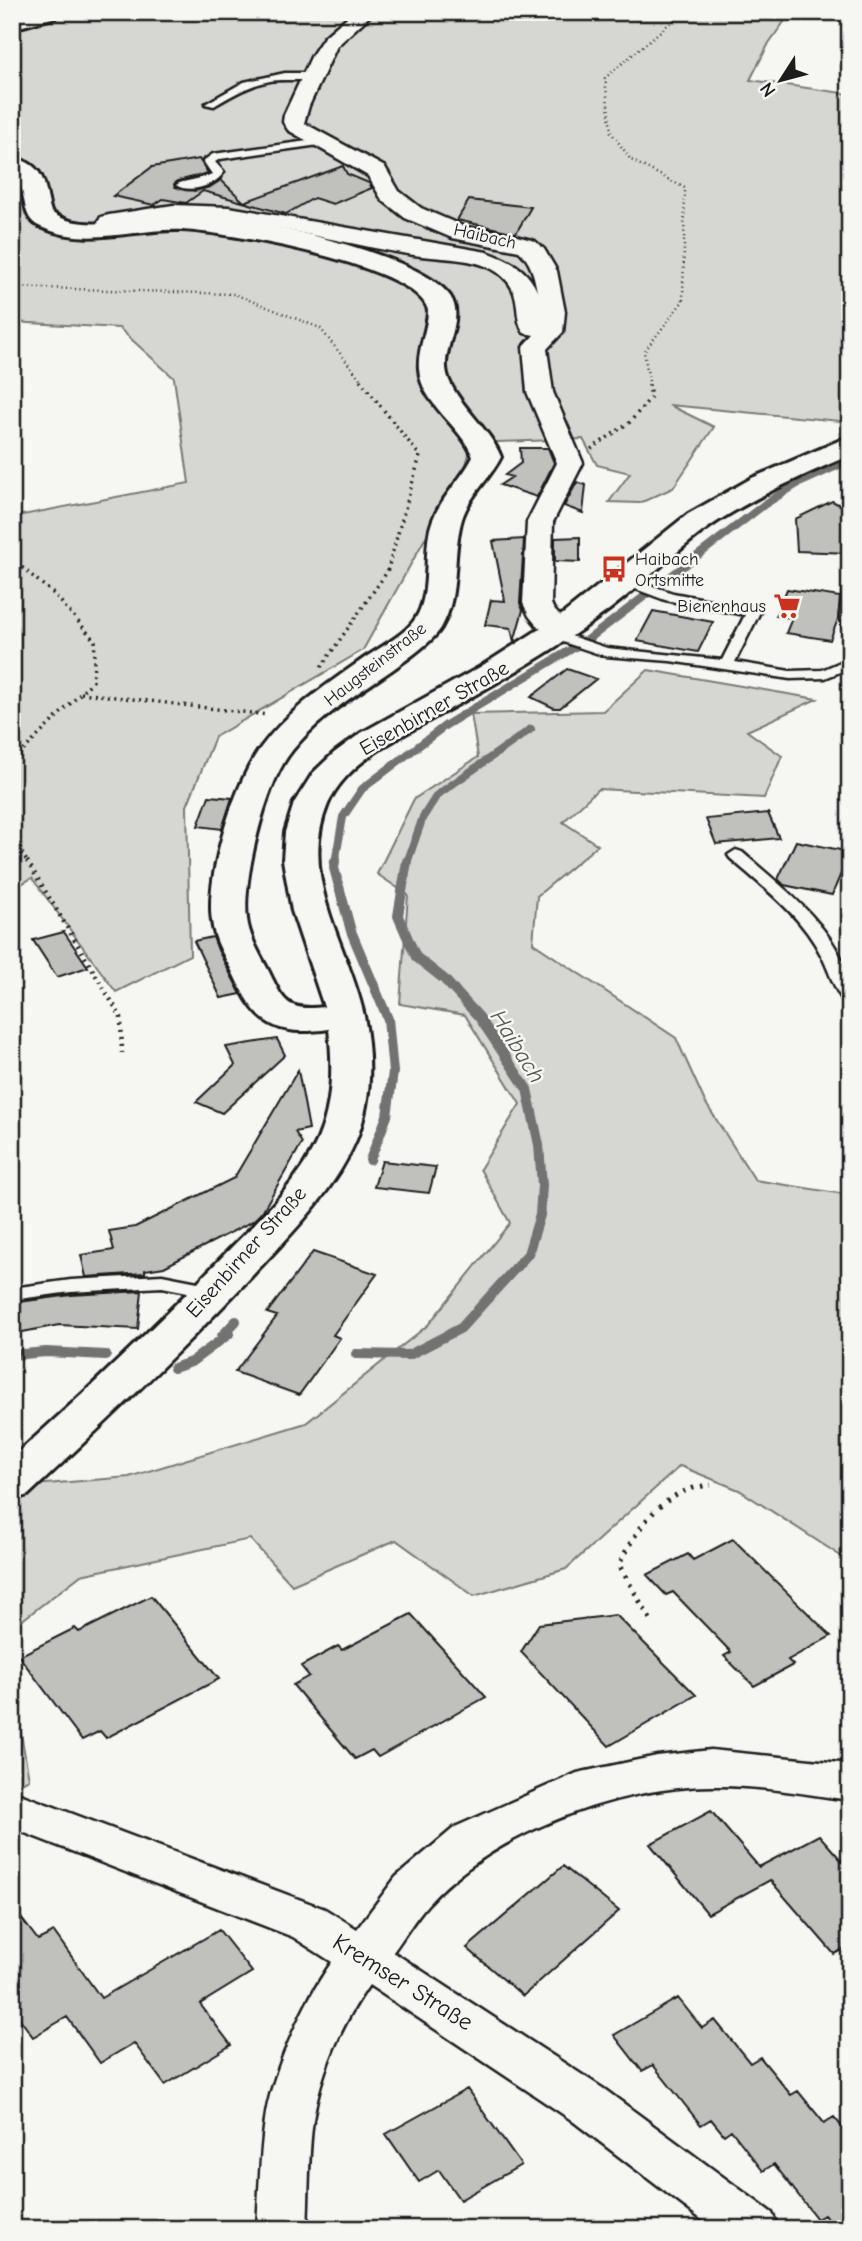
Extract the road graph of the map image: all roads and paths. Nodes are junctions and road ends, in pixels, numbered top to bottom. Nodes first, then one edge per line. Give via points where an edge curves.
1 (48, 12) edge
2 (364, 12) edge
3 (683, 12) edge
4 (12, 22) edge
5 (314, 76) junction
6 (210, 103) dead end
7 (322, 142) junction
8 (12, 164) edge
9 (182, 185) dead end
10 (111, 227) junction
11 (12, 287) edge
12 (535, 347) junction
13 (850, 444) edge
14 (570, 463) junction
15 (12, 559) edge
16 (638, 585) junction
17 (850, 590) edge
18 (850, 626) edge
19 (560, 634) junction
20 (850, 662) edge
21 (726, 667) junction
22 (318, 672) dead end
23 (81, 693) junction
24 (271, 756) junction
25 (12, 762) edge
26 (12, 836) edge
27 (736, 855) dead end
28 (850, 1001) edge
29 (345, 1015) junction
30 (122, 1053) dead end
31 (213, 1291) junction
32 (12, 1294) edge
33 (12, 1484) edge
34 (711, 1485) dead end
35 (650, 1619) dead end
36 (850, 1782) edge
37 (12, 1809) edge
38 (363, 1956) junction
39 (282, 2229) edge
40 (754, 2229) edge

1 - 4 main road
2 - 5 street, Haibach via 330,41
3 - 14 path via 605,78 611,132 631,160 685,188 682,300 644,352 651,397 630,422
5 - 6 lane via 262,77
5 - 7 street, Haibach via 293,118 296,126
7 - 9 lane via 217,156 208,161 218,172 216,176 200,184
7 - 12 street, Haibach via 377,172 390,195 413,213 460,233 527,246 536,254 545,271 552,312 551,332
8 - 10 main road, Haugsteinstraße via 35,185 37,211 47,222 73,228
10 - 12 street via 109,222 147,215 229,214 479,257 504,266 522,283 530,303
10 - 24 main road, Haugsteinstraße via 180,222 226,226 374,262 416,280 440,300 442,316 432,362 437,384 486,457 447,518 440,598 434,616 425,629 314,712
11 - 22 path via 234,294 320,328 419,456 387,572
12 - 14 street via 540,392
13 - 16 main road, Eisenbirner Straße via 772,480 678,534
14 - 19 street via 540,522 537,603 540,613
15 - 23 path via 55,595 95,641 93,681
16 - 19 main road, Eisenbirner Straße
16 - 21 lane via 670,597 753,612
17 - 18 lane
19 - 21 lane via 590,649
19 - 29 main road, Eisenbirner Straße via 374,739 346,760 313,797 299,845 300,874
20 - 21 lane via 810,676
23 - 24 path via 287,717
23 - 25 path
24 - 29 main road, Haugsteinstraße via 253,794 231,884 229,923 265,1001 275,1012 309,1020
26 - 30 path via 121,1017
27 - 28 lane via 816,933
29 - 31 main road, Eisenbirner Straße via 351,1054 349,1084 344,1119 330,1152 279,1222
31 - 32 lane via 162,1281
31 - 33 main road, Eisenbirner Straße
34 - 35 path via 695,1484 668,1497 631,1537 619,1565
36 - 38 street via 711,1768 577,1791 471,1840 412,1890
37 - 38 street, Kremser Straße via 309,1923
38 - 39 street via 341,1987 301,2072 289,2119
38 - 40 street, Kremser Straße via 576,2097

